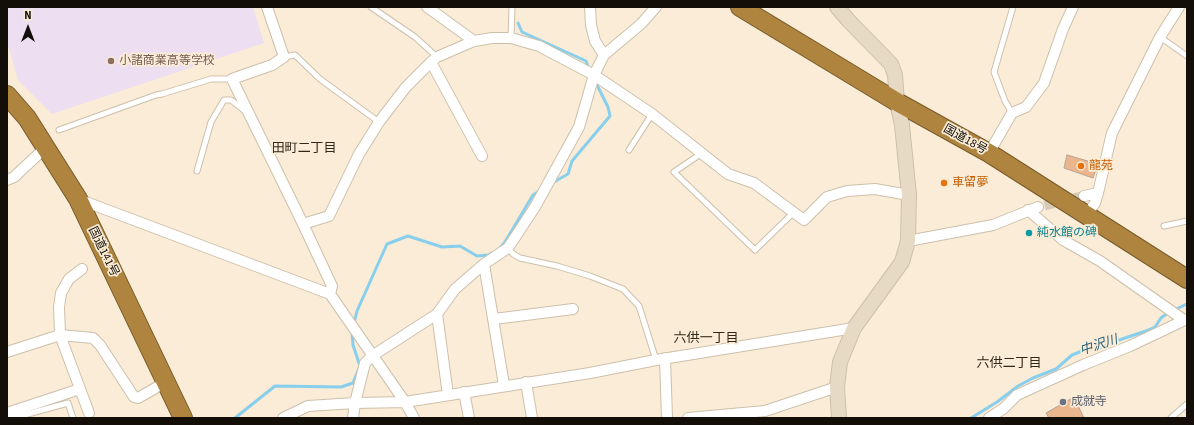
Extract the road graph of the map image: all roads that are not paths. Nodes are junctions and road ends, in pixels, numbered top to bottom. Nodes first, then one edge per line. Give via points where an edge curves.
1 (267, 7) edge
2 (371, 7) edge
3 (427, 7) edge
4 (512, 7) edge
5 (590, 7) edge
6 (656, 7) edge
7 (740, 7) edge
8 (837, 7) edge
9 (1013, 7) edge
10 (1073, 7) edge
11 (1179, 7) edge
12 (1160, 37) junction
13 (511, 38) junction
14 (474, 41) junction
15 (604, 55) junction
16 (1187, 56) edge
17 (284, 57) junction
18 (434, 59) junction
19 (594, 74) junction
20 (232, 80) junction
21 (7, 95) edge
22 (896, 102) junction
23 (247, 113) junction
24 (1012, 113) junction
25 (652, 114) junction
26 (379, 122) junction
27 (59, 130) dead end
28 (45, 148) junction
29 (629, 150) dead end
30 (702, 152) junction
31 (989, 153) junction
32 (482, 156) dead end
33 (197, 171) dead end
34 (7, 180) edge
35 (1098, 193) junction
36 (909, 195) junction
37 (1084, 196) tunnel mouth
38 (78, 199) junction
39 (1038, 206) tunnel mouth
40 (1028, 210) junction
41 (794, 212) junction
42 (1087, 215) junction
43 (1187, 221) edge
44 (303, 224) junction
45 (1164, 226) dead end
46 (908, 241) junction
47 (508, 248) junction
48 (484, 264) junction
49 (82, 269) dead end
50 (1187, 279) edge
51 (330, 294) junction
52 (573, 309) dead end
53 (438, 314) junction
54 (1183, 317) edge
55 (494, 319) junction
56 (854, 328) junction
57 (60, 335) junction
58 (7, 352) edge
59 (372, 356) junction
60 (660, 359) junction
61 (166, 382) junction
62 (526, 382) junction
63 (504, 386) junction
64 (837, 387) junction
65 (80, 389) junction
66 (464, 392) junction
67 (448, 395) junction
68 (406, 402) junction
69 (354, 403) junction
70 (1187, 404) edge
71 (7, 413) edge
72 (89, 413) dead end
73 (13, 418) edge
74 (72, 418) edge
75 (183, 418) edge
76 (283, 418) edge
77 (353, 418) edge
78 (414, 418) edge
79 (469, 418) edge
80 (532, 418) edge
81 (666, 418) edge
82 (688, 418) edge
83 (839, 418) edge
84 (989, 418) edge
85 (1171, 418) edge

1 - 17 street
2 - 18 lane via 415,37
3 - 14 street
4 - 13 lane
5 - 15 street via 595,41
6 - 15 street via 641,24
7 - 22 highway, 国道18号
8 - 22 street via 891,64 895,76
9 - 24 lane via 994,72
10 - 24 street via 1044,83 1026,107
11 - 12 street
12 - 16 lane
12 - 35 street via 1112,133
13 - 14 street
13 - 19 street via 539,46
14 - 18 street
15 - 19 street
17 - 20 street via 272,65
17 - 26 lane via 295,55 320,79
18 - 26 street via 406,87
18 - 32 street
19 - 25 street
19 - 47 street via 579,127 535,207
20 - 23 street
20 - 27 lane via 211,78
21 - 28 highway, 国道141号 via 27,118
22 - 31 highway, 国道18号
22 - 36 street via 902,125
23 - 33 lane via 231,100 224,100 211,122
23 - 44 street
24 - 31 street
25 - 29 lane
25 - 30 street
26 - 44 street via 359,154 329,216
28 - 34 street via 14,177
28 - 38 highway, 国道141号
30 - 41 street via 728,174 754,183
30 - 41 lane via 674,172 755,250
31 - 42 highway, 国道18号
35 - 37 street
35 - 42 street
36 - 41 street via 875,189 847,191 827,197 804,220
36 - 46 street
38 - 51 street
38 - 61 highway, 国道141号
39 - 40 street
40 - 46 street via 993,225
40 - 54 street via 1063,240 1100,261
42 - 50 highway, 国道18号
43 - 45 lane
44 - 51 street via 332,286
46 - 56 street via 902,262
47 - 48 street
47 - 60 lane via 520,258 557,266 623,289 639,306
48 - 53 street via 455,289
48 - 55 street
49 - 57 street via 69,279 61,293
51 - 59 street
52 - 55 street
53 - 59 street
53 - 67 street
54 - 84 street via 1130,346 1018,395
55 - 63 street
56 - 60 street
56 - 64 street via 840,362
57 - 58 street
57 - 61 street via 93,338 134,397 138,398
57 - 65 street
59 - 68 street
59 - 69 street via 365,363
60 - 62 street
60 - 81 street
61 - 75 highway, 国道141号
62 - 63 street
62 - 80 street
63 - 66 street
64 - 82 street via 765,411
64 - 83 street
65 - 71 street
65 - 72 street
66 - 67 street
66 - 79 street
67 - 68 street
68 - 69 street
68 - 78 street
69 - 76 street via 308,406
69 - 77 street
70 - 85 lane
73 - 74 lane via 68,403

